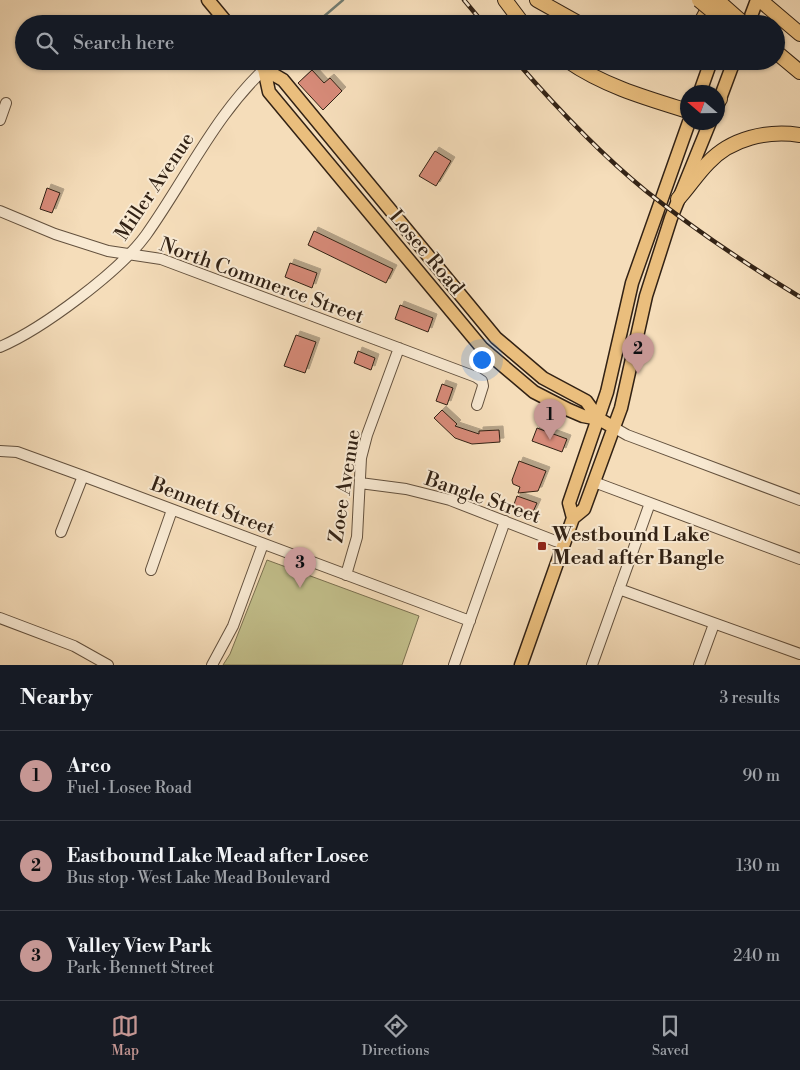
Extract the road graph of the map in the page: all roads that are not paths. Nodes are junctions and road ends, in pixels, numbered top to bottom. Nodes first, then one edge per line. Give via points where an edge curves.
1 (208, 0) edge
2 (505, 0) edge
3 (537, 0) edge
4 (699, 0) edge
5 (713, 0) edge
6 (717, 0) edge
7 (734, 0) edge
8 (754, 9) edge
9 (220, 15) edge
10 (516, 15) edge
11 (564, 15) edge
12 (705, 15) edge
13 (716, 15) edge
14 (730, 15) edge
15 (734, 15) edge
16 (777, 15) edge
17 (785, 22) edge
18 (800, 34) edge
19 (785, 60) edge
20 (260, 70) edge
21 (266, 70) edge
22 (272, 70) edge
23 (582, 70) edge
24 (708, 70) edge
25 (730, 70) edge
26 (800, 72) edge
27 (702, 85) edge
28 (725, 85) edge
29 (6, 103) dead end
30 (680, 108) edge
31 (0, 120) edge
32 (686, 130) edge
33 (707, 130) edge
34 (800, 135) edge
35 (336, 172) junction
36 (678, 199) junction
37 (384, 202) junction
38 (0, 211) edge
39 (130, 254) junction
40 (0, 347) edge
41 (400, 348) junction
42 (477, 405) dead end
43 (599, 419) junction
44 (613, 427) junction
45 (0, 451) edge
46 (83, 476) junction
47 (594, 482) junction
48 (360, 483) junction
49 (800, 500) edge
50 (650, 503) junction
51 (172, 510) junction
52 (573, 518) junction
53 (505, 521) junction
54 (61, 532) dead end
55 (263, 544) junction
56 (563, 544) junction
57 (800, 559) edge
58 (150, 570) dead end
59 (346, 575) junction
60 (619, 589) junction
61 (0, 618) edge
62 (470, 621) junction
63 (714, 624) junction
64 (800, 654) edge
65 (108, 665) edge
66 (212, 665) edge
67 (454, 665) edge
68 (520, 665) edge
69 (592, 665) edge
70 (699, 665) edge

1 - 9 main road
2 - 10 highway
3 - 11 highway
4 - 13 highway, bridge
5 - 12 highway
6 - 15 highway, bridge
7 - 14 main road
8 - 16 highway
17 - 18 highway
19 - 26 highway
20 - 39 street, Miller Avenue via 217,123 146,235
21 - 35 main road, Losee Road via 270,92
22 - 37 main road, Losee Road
23 - 30 highway via 622,90
24 - 27 main road
25 - 28 main road
29 - 31 street
32 - 43 main road via 629,292
33 - 36 main road
34 - 36 highway via 755,135 730,146 709,161
35 - 37 main road via 346,174 372,202 381,205
35 - 43 main road, Losee Road via 492,358 534,392 583,416
36 - 44 main road via 646,296 621,408
37 - 43 main road, Losee Road via 496,338 543,378 586,401
38 - 39 street, North Commerce Street via 72,240
39 - 40 street, Miller Avenue via 70,304 39,326
39 - 41 street, North Commerce Street via 161,259
41 - 42 street, North Commerce Street via 482,381
41 - 48 street, Zoee Avenue via 367,434
43 - 44 main road, Losee Road
43 - 52 main road via 570,502
44 - 47 main road
44 - 49 street, Losee Road
45 - 46 street, Bennett Street via 17,452
46 - 51 street, Bennett Street
46 - 54 street
47 - 50 street
47 - 52 main road via 584,509
48 - 53 street, Bangle Street via 441,498
48 - 59 street, Zoee Avenue via 357,537
50 - 57 street
50 - 60 street
51 - 55 street, Bennett Street
51 - 58 street
52 - 56 main road
53 - 56 street, Bangle Street
53 - 62 street
55 - 59 street, Bennett Street
55 - 66 street via 233,626
56 - 68 main road
59 - 62 street, Bennett Street
60 - 63 street
60 - 69 street
61 - 65 street via 74,646
62 - 67 street
63 - 64 street
63 - 70 street

